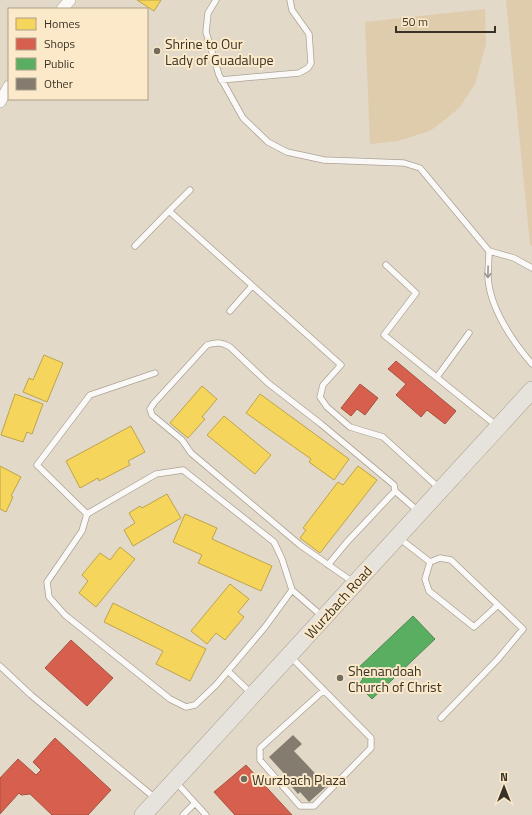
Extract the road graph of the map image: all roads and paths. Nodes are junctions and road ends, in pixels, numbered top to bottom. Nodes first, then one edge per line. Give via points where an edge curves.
1 (70, 0) edge
2 (216, 0) edge
3 (290, 0) edge
4 (63, 8) edge
5 (221, 80) junction
6 (8, 88) edge
7 (0, 102) edge
8 (190, 190) dead end
9 (169, 211) junction
10 (135, 246) dead end
11 (489, 252) junction
12 (386, 265) dead end
13 (532, 268) edge
14 (252, 286) junction
15 (230, 311) dead end
16 (469, 333) dead end
17 (532, 364) edge
18 (155, 373) dead end
19 (437, 378) junction
20 (532, 390) edge
21 (498, 427) junction
22 (441, 489) junction
23 (395, 491) junction
24 (420, 512) junction
25 (87, 514) junction
26 (398, 537) junction
27 (430, 562) junction
28 (328, 565) junction
29 (355, 583) junction
30 (292, 590) junction
31 (498, 605) junction
32 (323, 618) junction
33 (289, 655) junction
34 (0, 666) edge
35 (228, 671) junction
36 (324, 690) junction
37 (253, 695) junction
38 (441, 718) dead end
39 (175, 781) junction
40 (195, 803) junction
41 (150, 810) edge
42 (183, 815) edge
43 (206, 815) edge

1 - 4 street
2 - 5 lane via 208,13 206,32
3 - 5 lane via 292,10 309,34 311,63 308,68 299,73
5 - 11 lane via 243,118 268,142 287,152 324,160 404,163 420,168
6 - 7 street
8 - 9 lane
9 - 10 lane
9 - 14 lane
11 - 13 lane via 514,258
11 -> 17 lane via 488,278 491,294 513,340
12 - 19 lane via 416,292 384,335
14 - 15 lane
14 - 22 lane via 340,365 323,385 320,397 327,407 350,427 383,437
16 - 19 lane
18 - 25 lane via 90,395 37,466
19 - 21 lane
20 - 21 main road, Wurzbach Road
21 - 22 main road, Wurzbach Road
22 - 24 main road, Wurzbach Road
23 - 24 lane
23 - 28 lane
23 - 28 lane via 394,485 268,382 230,346 222,343 208,345 154,403 150,409 152,415 182,440 191,453 300,545
24 - 26 main road, Wurzbach Road
25 - 30 lane via 156,474 183,470 274,542
25 - 35 lane via 82,531 47,582 49,597 65,614 170,699 186,707 195,705
26 - 27 lane
26 - 29 main road, Wurzbach Road
27 - 31 lane via 440,558 451,560
27 - 31 lane via 425,579 429,591 474,627
28 - 29 lane
29 - 32 main road, Wurzbach Road
30 - 32 lane
30 - 35 lane
31 - 38 lane via 523,629
32 - 33 main road, Wurzbach Road
33 - 36 lane
33 - 37 main road, Wurzbach Road
34 - 41 lane
35 - 37 lane
36 - 36 lane via 371,738 371,748 314,806 300,806 260,760 260,748
37 - 39 main road, Wurzbach Road
39 - 40 lane
39 - 41 main road, Wurzbach Road
40 - 42 lane
40 - 43 lane

